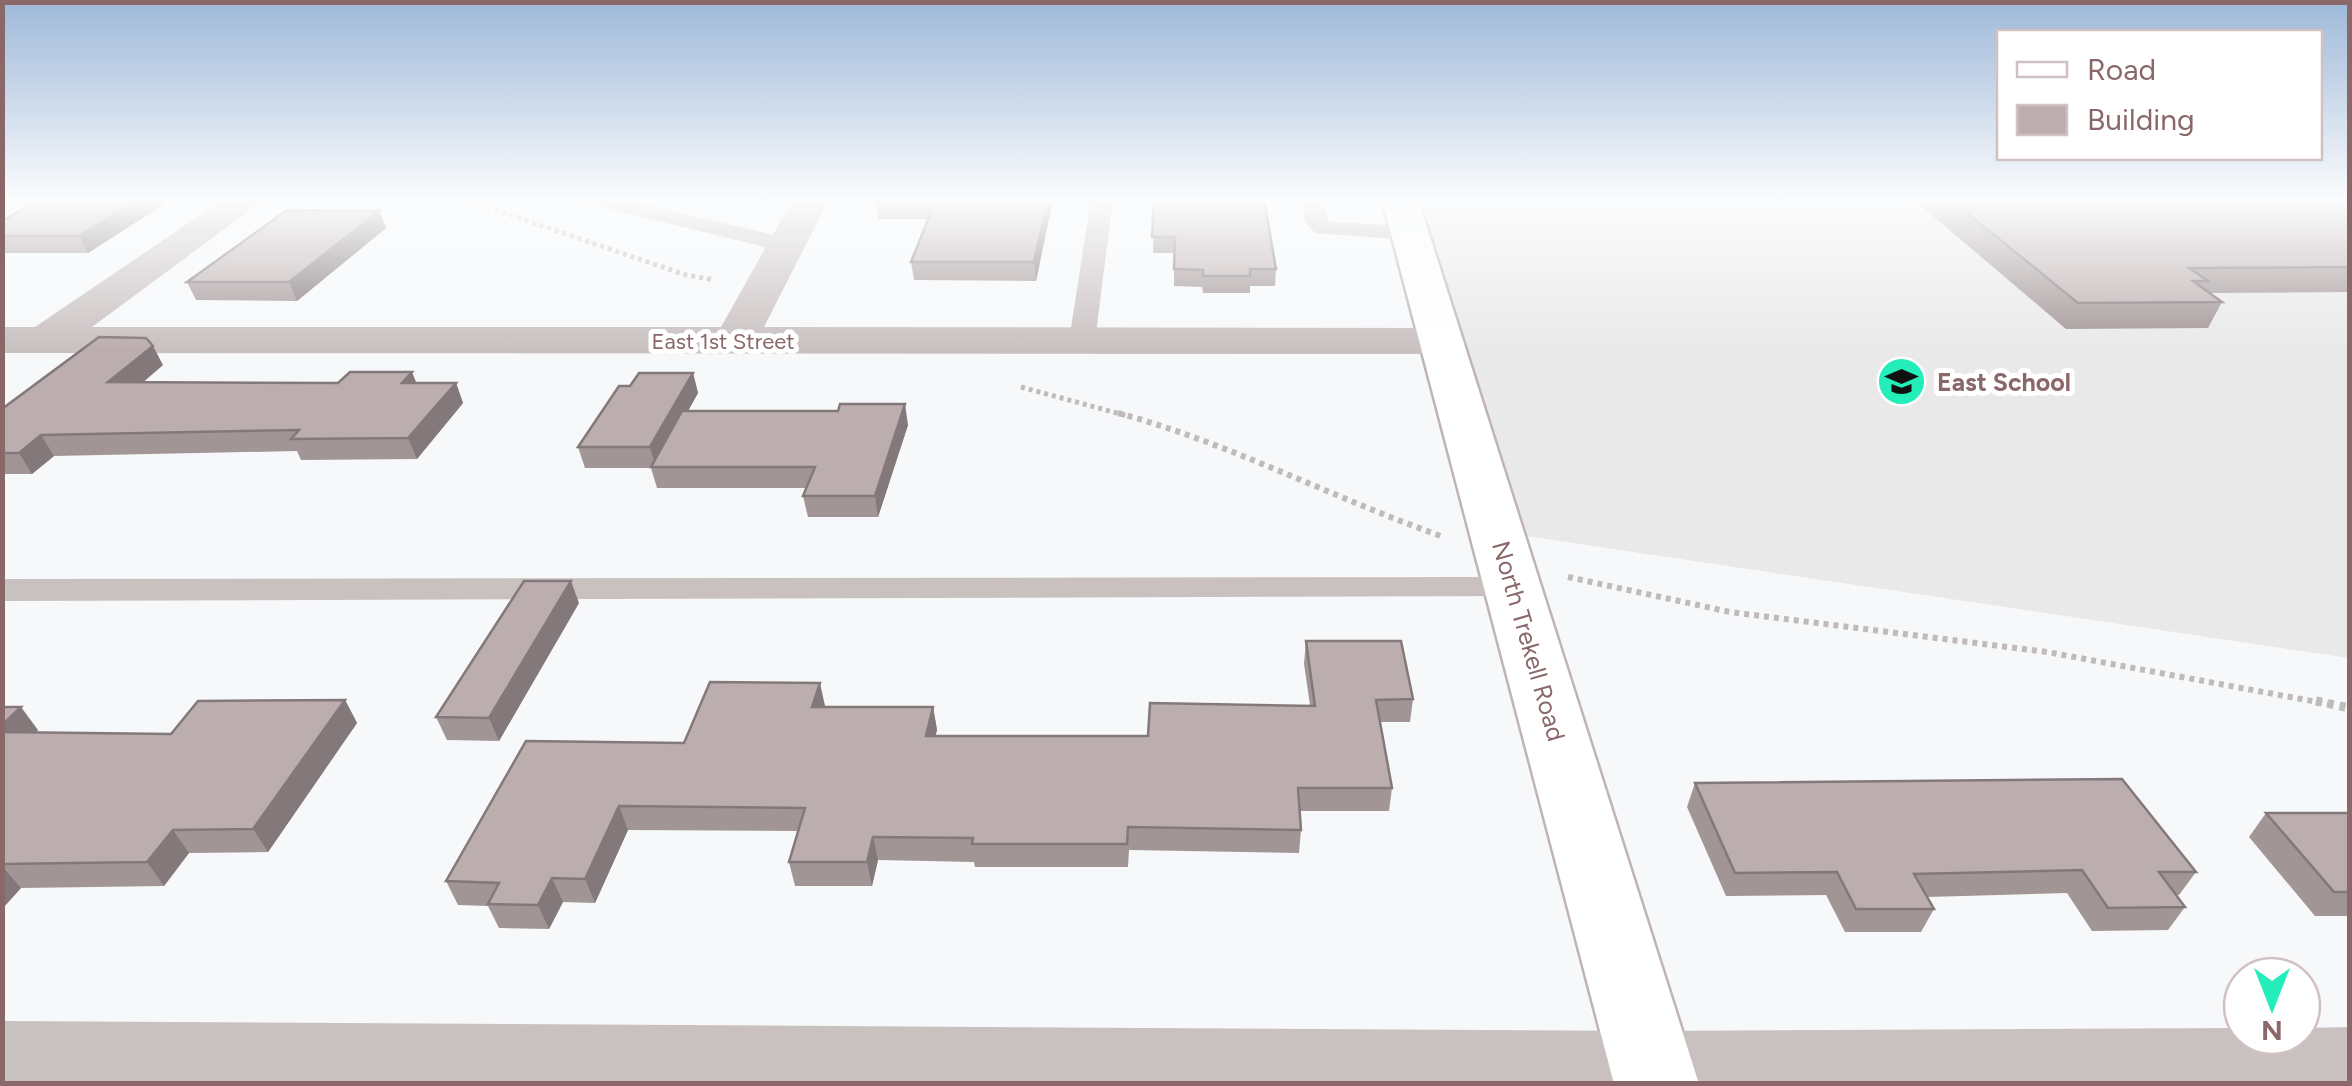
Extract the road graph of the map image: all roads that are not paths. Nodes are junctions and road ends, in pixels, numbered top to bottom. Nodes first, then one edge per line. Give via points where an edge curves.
1 (167, 250) edge
2 (783, 250) edge
3 (1095, 250) edge
4 (1416, 250) edge
5 (24, 340) edge
6 (735, 340) junction
7 (1082, 340) junction
8 (1444, 340) junction
9 (2, 370) edge
10 (1510, 573) junction
11 (2, 590) edge
12 (2, 1059) edge
13 (2350, 1066) edge
14 (1654, 1076) edge

1 - 5 street
2 - 6 street
3 - 7 lane
4 - 8 main road, North Trekell Road
5 - 6 street, East 1st Street
5 - 9 street
6 - 7 street, East 1st Street
7 - 8 street, East 1st Street
8 - 10 main road, North Trekell Road
10 - 11 lane
10 - 14 main road, North Trekell Road
12 - 14 street
13 - 14 street

